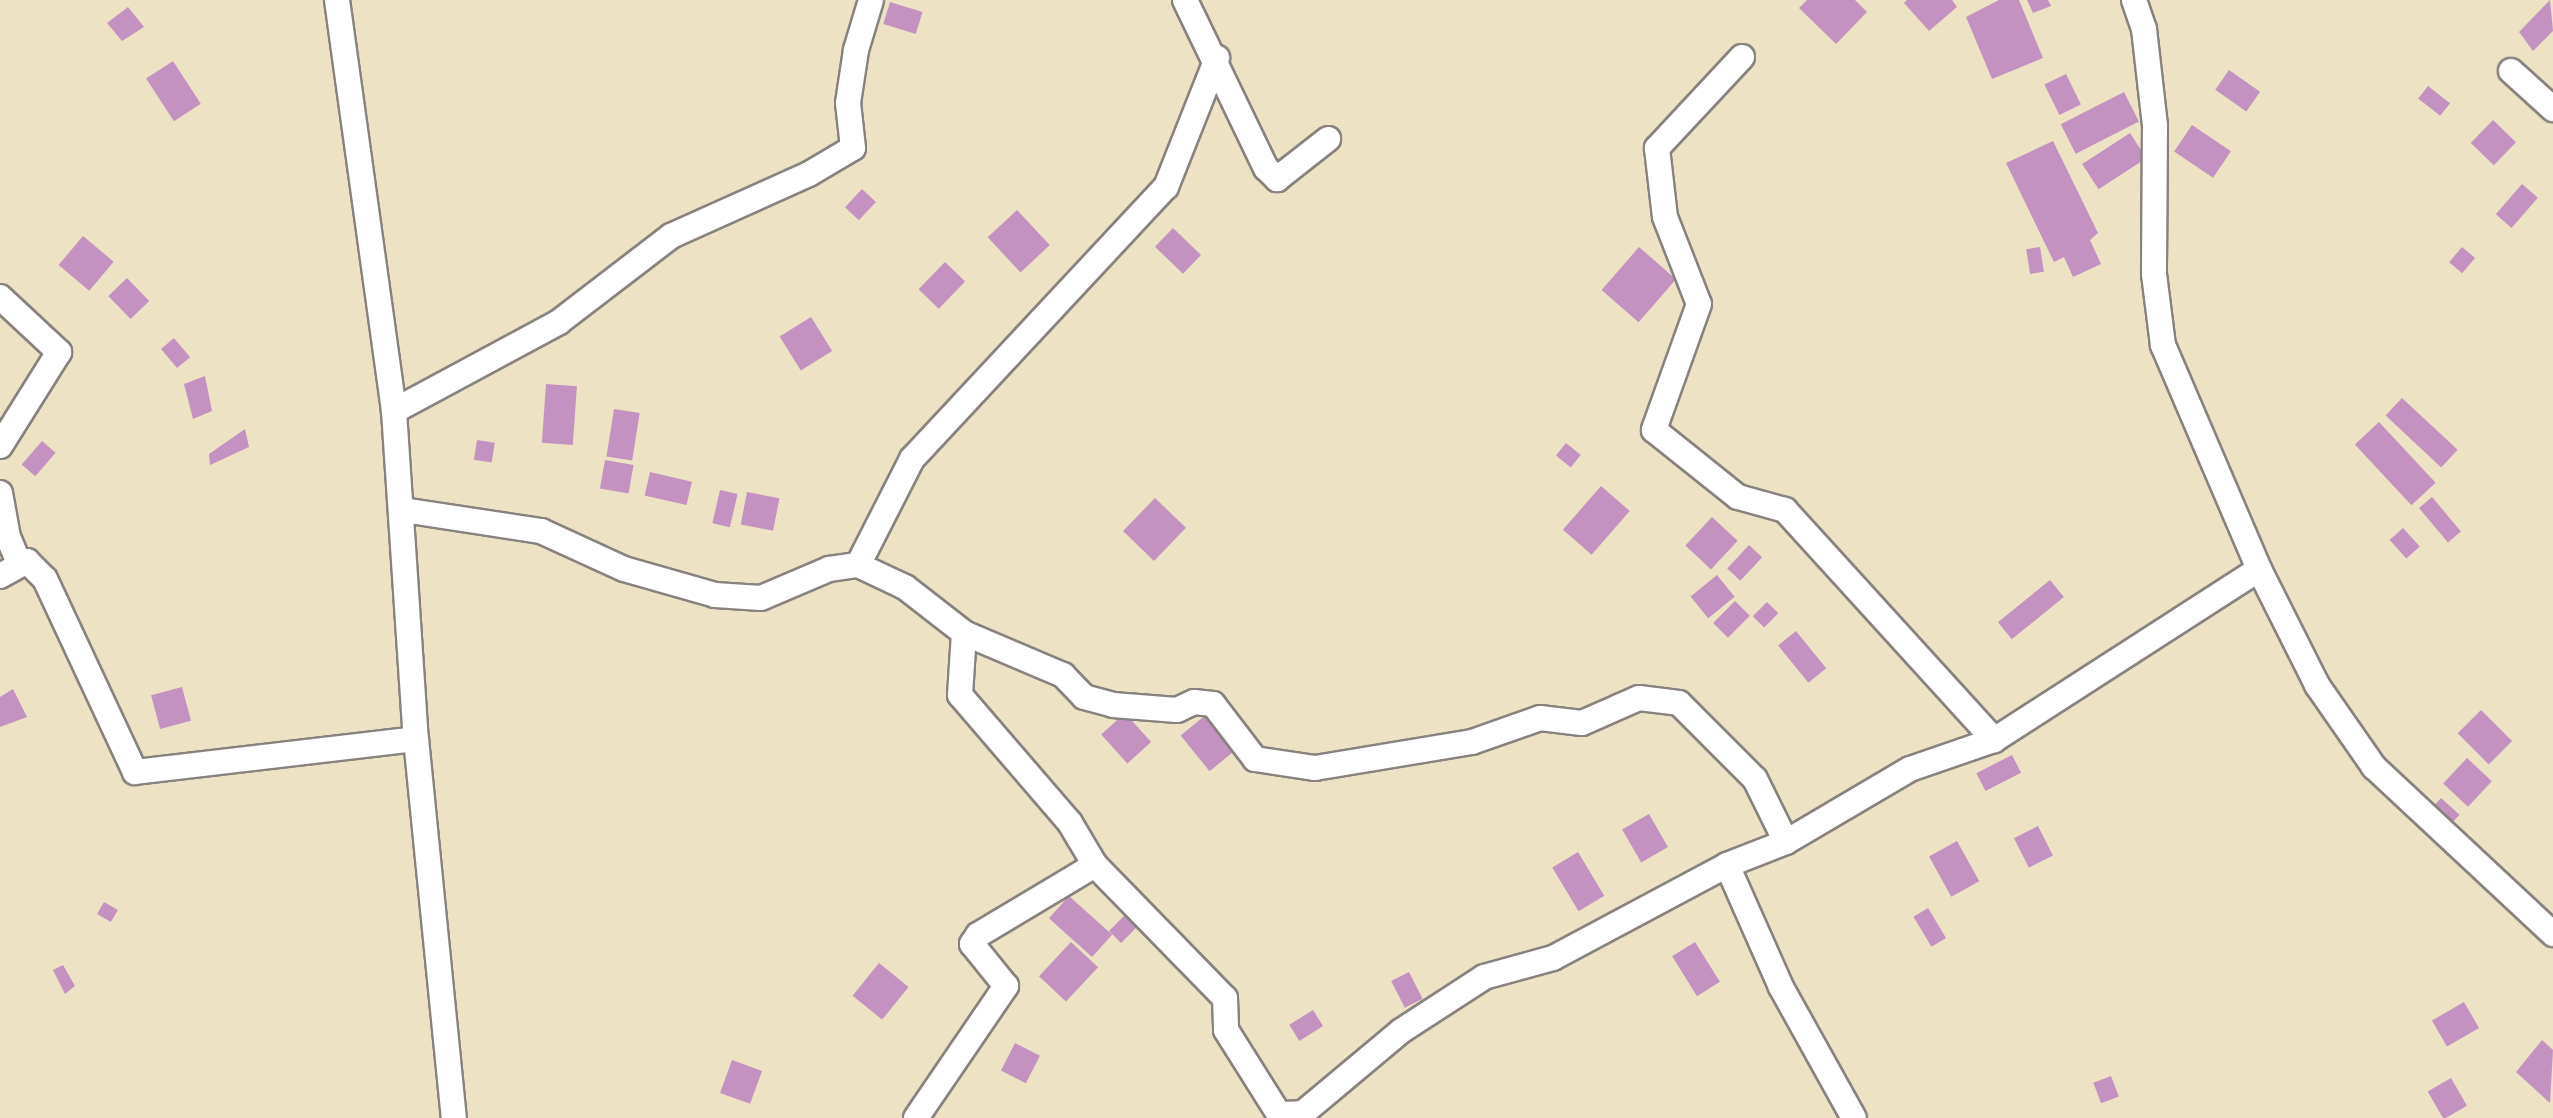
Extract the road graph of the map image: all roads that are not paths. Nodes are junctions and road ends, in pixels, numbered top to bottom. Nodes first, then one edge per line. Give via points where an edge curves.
1 (337, 0) edge
2 (871, 0) edge
3 (1185, 0) edge
4 (2134, 0) edge
5 (1742, 57) dead end
6 (1217, 58) junction
7 (2511, 71) dead end
8 (2553, 109) edge
9 (1328, 139) dead end
10 (0, 297) edge
11 (394, 411) junction
12 (0, 446) edge
13 (0, 493) edge
14 (402, 510) junction
15 (858, 565) junction
16 (2259, 569) junction
17 (10, 570) edge
18 (964, 633) junction
19 (416, 739) junction
20 (1994, 740) junction
21 (1786, 842) junction
22 (1095, 865) junction
23 (1727, 865) junction
24 (2553, 934) edge
25 (454, 1118) edge
26 (916, 1118) edge
27 (1854, 1118) edge

1 - 11 street
2 - 11 street via 856,50 848,103 853,148 808,174 671,236 559,322
3 - 6 street
4 - 16 street via 2144,29 2155,125 2154,274 2163,345
5 - 20 street via 1657,148 1665,217 1699,304 1654,430 1738,497 1785,510
6 - 9 street via 1266,168 1277,179
6 - 15 street via 1166,187 912,459
7 - 8 street
10 - 12 street via 59,352
11 - 14 street
13 - 17 street
14 - 15 street via 541,531 624,569 735,597 761,598 829,569
14 - 19 street
15 - 18 street via 905,587
16 - 20 street
16 - 24 street via 2317,685 2374,767
17 - 19 street via 27,561 45,579 135,772
18 - 21 street via 1063,675 1084,696 1113,705 1177,710 1194,702 1213,705 1255,760 1315,768 1472,742 1541,718 1582,723 1639,698 1679,703 1755,779
18 - 22 street via 960,695 1070,823
19 - 25 street
20 - 21 street via 1910,769
21 - 23 street
22 - 23 street via 1225,998 1226,1030 1279,1114 1303,1113 1401,1031 1484,977 1553,958
22 - 26 street via 972,944 1006,986
23 - 27 street via 1781,987

